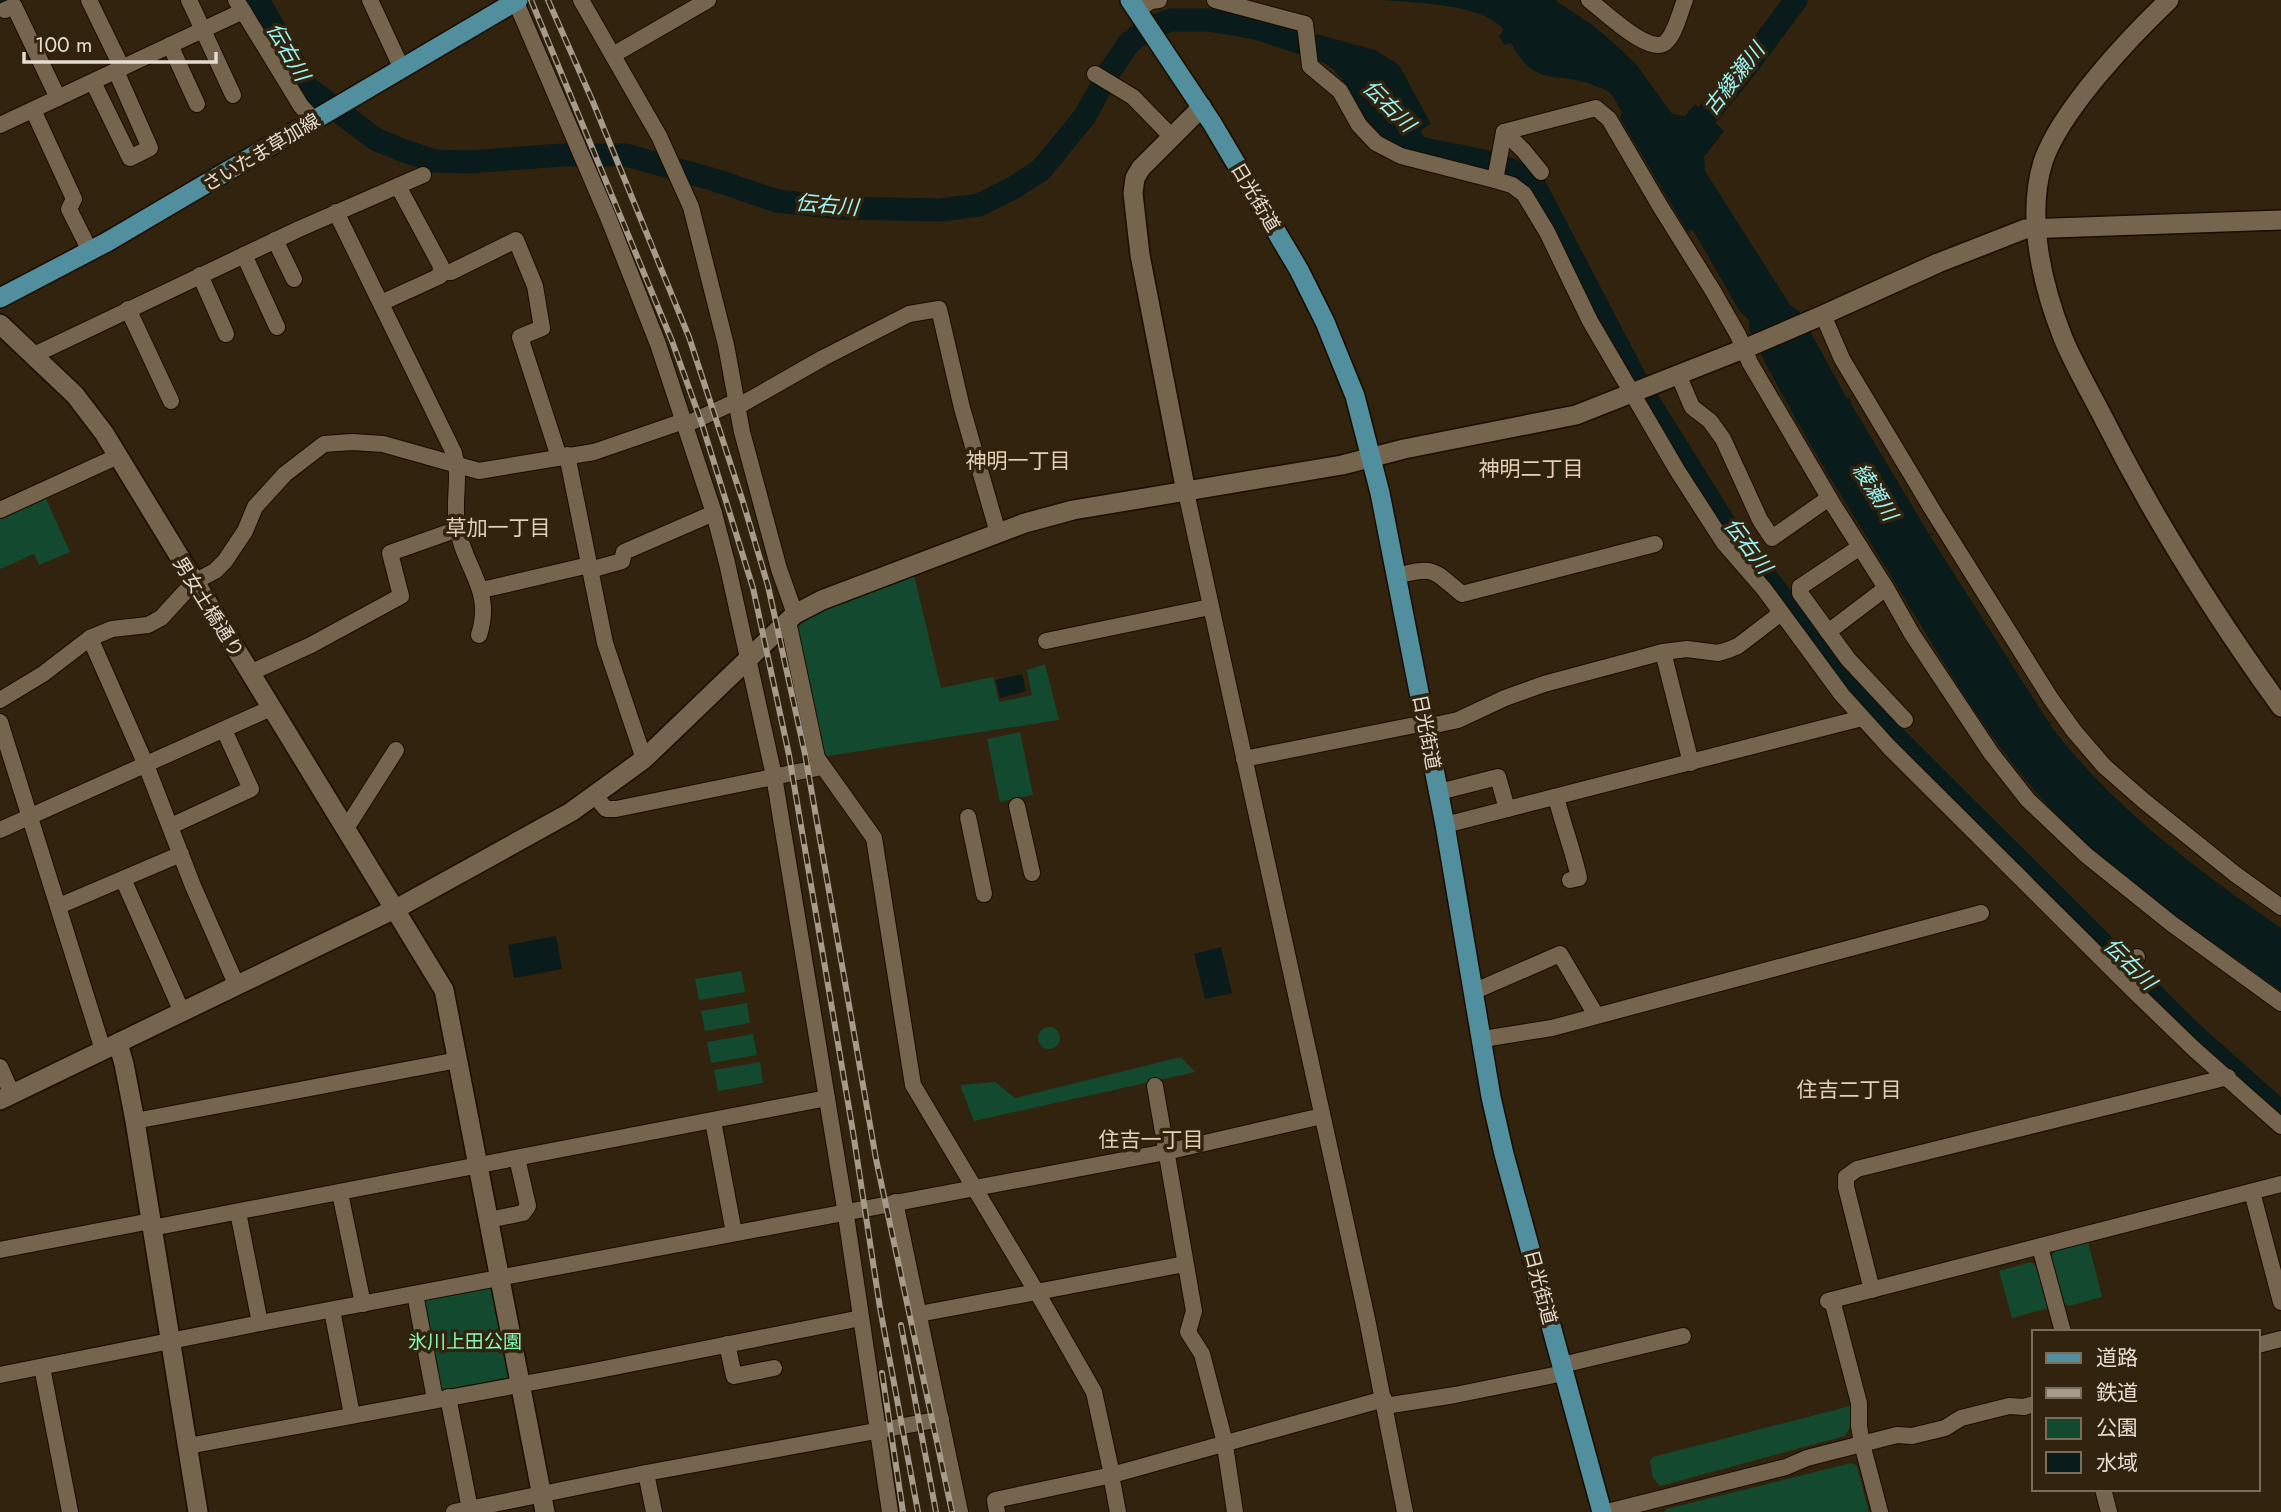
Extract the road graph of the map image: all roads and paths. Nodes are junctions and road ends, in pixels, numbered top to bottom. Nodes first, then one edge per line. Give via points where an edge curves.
1 (89, 0) edge
2 (189, 0) edge
3 (370, 0) edge
4 (516, 0) edge
5 (581, 0) edge
6 (708, 0) edge
7 (1159, 0) edge
8 (1215, 0) edge
9 (1589, 0) edge
10 (1685, 0) edge
11 (2169, 0) edge
12 (239, 6) edge
13 (1136, 9) edge
14 (5, 10) dead end
15 (203, 29) junction
16 (170, 45) junction
17 (613, 55) junction
18 (402, 69) junction
19 (119, 70) junction
20 (1095, 74) dead end
21 (93, 82) junction
22 (233, 95) dead end
23 (58, 98) junction
24 (197, 104) dead end
25 (1202, 107) junction
26 (33, 110) junction
27 (314, 120) junction
28 (1, 122) edge
29 (1504, 132) junction
30 (1171, 136) junction
31 (1541, 172) dead end
32 (423, 175) dead end
33 (1495, 180) junction
34 (398, 187) junction
35 (336, 212) junction
36 (2281, 220) edge
37 (2036, 227) junction
38 (275, 240) junction
39 (90, 251) junction
40 (244, 256) junction
41 (441, 272) junction
42 (200, 275) junction
43 (294, 279) dead end
44 (0, 298) edge
45 (381, 303) junction
46 (128, 309) junction
47 (1818, 318) junction
48 (0, 324) edge
49 (277, 327) dead end
50 (226, 334) dead end
51 (1747, 347) junction
52 (34, 355) junction
53 (1678, 374) junction
54 (1632, 393) junction
55 (171, 401) dead end
56 (737, 404) junction
57 (684, 423) junction
58 (118, 456) junction
59 (563, 456) junction
60 (1372, 457) junction
61 (457, 464) junction
62 (1186, 492) junction
63 (1829, 498) junction
64 (0, 510) edge
65 (714, 513) junction
66 (458, 529) junction
67 (998, 533) junction
68 (1655, 544) dead end
69 (1860, 547) junction
70 (589, 568) junction
71 (1396, 576) junction
72 (194, 582) junction
73 (1886, 588) junction
74 (482, 590) junction
75 (1798, 594) junction
76 (1210, 607) junction
77 (1779, 608) junction
78 (791, 618) junction
79 (1828, 632) junction
80 (478, 635) dead end
81 (90, 638) junction
82 (1046, 641) dead end
83 (1663, 652) junction
84 (750, 658) junction
85 (250, 673) junction
86 (0, 700) edge
87 (2281, 707) edge
88 (271, 708) junction
89 (1862, 718) junction
90 (1905, 720) dead end
91 (0, 722) edge
92 (1425, 725) junction
93 (224, 730) junction
94 (396, 750) dead end
95 (644, 759) junction
96 (1244, 759) junction
97 (1690, 762) junction
98 (146, 765) junction
99 (822, 767) junction
100 (774, 776) junction
101 (1439, 792) junction
102 (596, 797) junction
103 (1556, 797) junction
104 (1017, 807) dead end
105 (1507, 809) junction
106 (30, 816) junction
107 (968, 817) dead end
108 (1446, 825) junction
109 (171, 826) junction
110 (0, 830) edge
111 (345, 830) junction
112 (181, 854) junction
113 (1032, 873) dead end
114 (123, 879) junction
115 (1570, 880) dead end
116 (984, 894) dead end
117 (59, 906) junction
118 (2281, 907) edge
119 (394, 910) junction
120 (1981, 913) dead end
121 (2137, 957) dead end
122 (2118, 975) junction
123 (237, 986) junction
124 (1475, 991) junction
125 (2281, 1003) edge
126 (182, 1012) junction
127 (1595, 1015) junction
128 (1483, 1039) junction
129 (110, 1047) junction
130 (458, 1060) junction
131 (0, 1067) edge
132 (2228, 1077) junction
133 (1155, 1086) dead end
134 (6, 1097) edge
135 (827, 1098) junction
136 (1322, 1116) junction
137 (135, 1121) junction
138 (713, 1121) junction
139 (2281, 1126) edge
140 (1166, 1152) junction
141 (517, 1158) junction
142 (479, 1166) junction
143 (2281, 1184) edge
144 (974, 1187) junction
145 (2252, 1192) junction
146 (340, 1193) junction
147 (895, 1202) junction
148 (238, 1212) junction
149 (845, 1212) junction
150 (489, 1220) junction
151 (151, 1225) junction
152 (734, 1233) junction
153 (2040, 1247) junction
154 (0, 1250) edge
155 (1185, 1264) junction
156 (500, 1278) junction
157 (1872, 1290) junction
158 (1035, 1292) junction
159 (2280, 1293) edge
160 (415, 1294) junction
161 (363, 1304) junction
162 (332, 1310) junction
163 (919, 1314) junction
164 (861, 1318) junction
165 (260, 1323) junction
166 (2062, 1330) edge
167 (1683, 1336) dead end
168 (2281, 1339) edge
169 (171, 1341) junction
170 (727, 1344) junction
171 (2260, 1344) edge
172 (42, 1367) junction
173 (774, 1368) dead end
174 (1563, 1369) junction
175 (0, 1375) edge
176 (519, 1384) junction
177 (441, 1398) junction
178 (1385, 1402) junction
179 (2032, 1405) edge
180 (352, 1415) junction
181 (941, 1419) junction
182 (878, 1429) junction
183 (1223, 1444) junction
184 (1862, 1444) junction
185 (188, 1446) junction
186 (646, 1473) junction
187 (1111, 1475) junction
188 (2104, 1491) edge
189 (543, 1503) edge
190 (462, 1510) edge
191 (70, 1512) edge
192 (198, 1512) edge
193 (654, 1512) edge
194 (890, 1512) edge
195 (960, 1512) edge
196 (997, 1512) edge
197 (1118, 1512) edge
198 (1235, 1512) edge
199 (1405, 1512) edge
200 (1605, 1512) edge
201 (1880, 1512) edge
202 (2109, 1512) edge

1 - 19 street
2 - 15 street
3 - 18 street
4 - 18 main road, さいたま草加線
4 - 57 street via 632,274
5 - 17 street
6 - 17 street
7 - 13 street
8 - 33 street via 1305,24 1310,66 1340,91 1359,125 1377,143 1401,156
9 - 10 street via 1640,40 1659,45 1669,38
11 - 37 street via 2081,96 2049,147 2038,184
12 - 15 street
12 - 27 street
13 - 25 main road, 日光街道
14 - 23 street via 14,6
15 - 16 street
15 - 22 street
16 - 19 street
16 - 24 street
17 - 56 street via 682,185
18 - 27 main road, さいたま草加線
19 - 21 street
19 - 21 street via 150,148 130,158
20 - 30 street via 1133,97
21 - 23 street
23 - 26 street
25 - 30 street
25 - 60 main road, 日光街道 via 1325,322 1355,396
26 - 28 street
26 - 39 street via 74,199 69,209
27 - 39 main road, さいたま草加線
29 - 31 street
29 - 33 street
29 - 51 street via 1596,108 1609,119
30 - 62 street via 1141,168 1133,193 1144,281
32 - 34 street
33 - 54 street via 1512,185 1534,209
34 - 35 street
34 - 41 street
35 - 38 street
35 - 45 street
36 - 37 street
37 - 47 street via 1938,263
37 - 87 street via 2056,317 2084,381 2151,509
38 - 40 street
38 - 43 street
39 - 44 main road, さいたま草加線
40 - 42 street
40 - 49 street
41 - 45 street
41 - 59 street via 451,272 516,240 534,286 542,328 520,337
42 - 46 street
42 - 50 street
45 - 61 street
46 - 52 street
46 - 55 street
47 - 51 street
47 - 118 street via 1935,514 2074,731 2104,766 2144,801
48 - 52 street, 男女土橋通り
51 - 53 street
51 - 63 street via 1750,363
52 - 58 street, 男女土橋通り via 92,415
53 - 54 street
53 - 63 street via 1692,407 1723,439 1772,538
54 - 60 street via 1576,415
54 - 77 street via 1724,543
56 - 57 street
56 - 67 street via 909,314 939,309
56 - 78 street
57 - 59 street via 594,452
57 - 65 street
58 - 64 street
58 - 72 street, 男女土橋通り
59 - 61 street via 479,471
59 - 70 street
60 - 62 street
60 - 71 main road, 日光街道
61 - 66 street
61 - 72 street via 383,444 324,444 285,474 255,507 225,562
62 - 67 street via 1073,510
62 - 76 street
63 - 69 street
65 - 70 street via 624,552 622,561
65 - 84 street
66 - 74 street
66 - 85 street via 390,553 401,596
67 - 78 street via 822,600
68 - 71 street via 1462,594 1434,571
69 - 73 street
69 - 75 street via 1800,587
70 - 74 street
70 - 95 street via 605,643
71 - 92 main road, 日光街道
72 - 81 street via 161,618
72 - 85 street, 男女土橋通り
73 - 79 street
73 - 125 street via 1973,730 2028,800 2136,896
74 - 80 street via 483,621
75 - 77 street
75 - 79 street
76 - 82 street
76 - 96 street
77 - 83 street via 1728,650
77 - 89 street
78 - 84 street
78 - 99 street
79 - 90 street
81 - 86 street
81 - 98 street
83 - 92 street via 1544,684 1458,720
83 - 97 street
84 - 95 street
84 - 100 street
85 - 88 street, 男女土橋通り
88 - 93 street
88 - 111 street, 男女土橋通り
89 - 97 street
89 - 122 street
91 - 106 street
92 - 96 street
92 - 101 main road, 日光街道
93 - 98 street
93 - 109 street via 251,789
94 - 111 street
95 - 102 street
96 - 136 street
97 - 103 street
98 - 106 street
98 - 109 street
99 - 100 street
99 - 144 street via 874,838 913,1085
100 - 102 street via 616,809 606,809
100 - 135 street
101 - 105 street via 1498,778
101 - 108 main road, 日光街道
102 - 119 street
103 - 105 street
103 - 115 street via 1580,878
104 - 113 street
105 - 108 street
106 - 110 street
106 - 117 street
107 - 116 street
108 - 124 main road, 日光街道
109 - 112 street
111 - 119 street, 男女土橋通り
112 - 114 street
112 - 123 street
114 - 117 street
114 - 126 street
117 - 129 street
119 - 123 street
119 - 130 street, 男女土橋通り via 444,990
120 - 127 street
121 - 122 street
122 - 132 street
123 - 126 street
124 - 127 street via 1560,954
124 - 128 main road, 日光街道
126 - 129 street
127 - 128 street via 1552,1028
128 - 174 main road, 日光街道 via 1504,1154
129 - 134 street
129 - 137 street via 124,1064
130 - 137 street
130 - 142 street, 男女土橋通り
131 - 134 street
132 - 139 street
132 - 157 street via 1857,1170 1846,1177 1846,1187
133 - 140 street
135 - 138 street
135 - 149 street
136 - 140 street
136 - 178 street
137 - 151 street
138 - 141 street
138 - 152 street
140 - 144 street
140 - 155 street
141 - 142 street
141 - 150 street via 528,1206 523,1213
142 - 146 street
142 - 150 street, 男女土橋通り
143 - 145 street
144 - 147 street
144 - 158 street
145 - 153 street
145 - 159 street
146 - 148 street
146 - 161 street
147 - 149 street
147 - 163 street
148 - 151 street
148 - 165 street
149 - 152 street
149 - 164 street
150 - 156 street, 男女土橋通り
151 - 154 street
151 - 169 street
152 - 156 street
153 - 157 street
153 - 166 street
155 - 158 street
155 - 183 street via 1194,1311 1188,1332 1202,1354
156 - 160 street
156 - 176 street, 男女土橋通り
157 - 184 street via 1830,1301 1859,1403
158 - 163 street
158 - 187 street via 1094,1392
160 - 161 street
160 - 177 street
161 - 162 street
162 - 165 street
162 - 180 street
163 - 181 street
164 - 170 street
164 - 182 street
165 - 169 street
167 - 174 street
168 - 171 street
169 - 172 street
169 - 185 street
170 - 173 street via 734,1376
170 - 176 street
172 - 175 street
172 - 191 street
174 - 178 street via 1455,1395
174 - 200 main road, 日光街道
176 - 177 street
176 - 189 street, 男女土橋通り
177 - 180 street
177 - 190 street
178 - 183 street
178 - 199 street
179 - 184 street via 2009,1406 1961,1418 1945,1428
180 - 185 street
181 - 182 street
181 - 195 street
182 - 186 street
182 - 194 street
183 - 187 street
183 - 198 street
184 - 200 street
184 - 201 street
185 - 192 street
186 - 189 street
186 - 193 street
187 - 196 street via 995,1500
187 - 197 street
188 - 202 street
189 - 190 street

